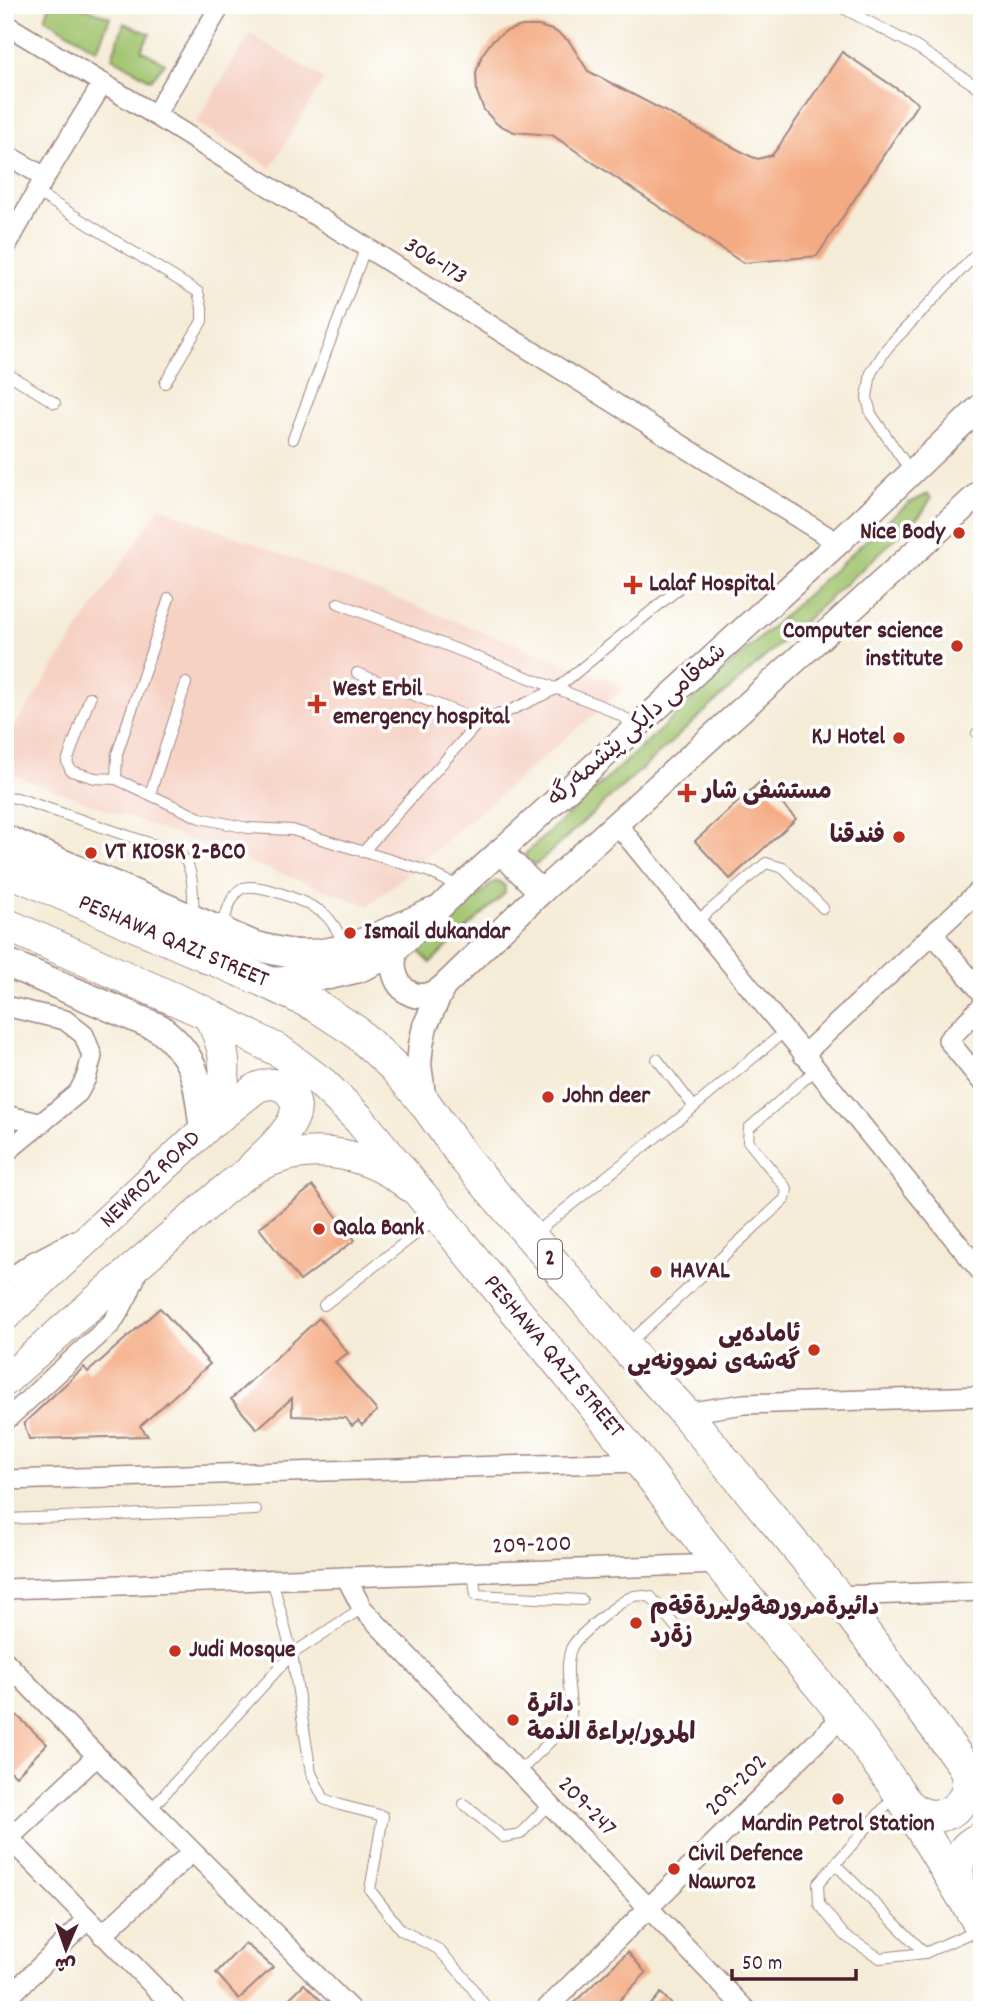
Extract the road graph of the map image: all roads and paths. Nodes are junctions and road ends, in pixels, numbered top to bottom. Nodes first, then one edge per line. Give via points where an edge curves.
1 (221, 5) edge
2 (837, 5) edge
3 (5, 24) edge
4 (103, 83) junction
5 (982, 90) edge
6 (155, 115) junction
7 (5, 154) edge
8 (41, 185) junction
9 (366, 247) junction
10 (5, 248) edge
11 (982, 248) edge
12 (5, 372) edge
13 (165, 383) dead end
14 (55, 403) dead end
15 (982, 405) edge
16 (293, 439) dead end
17 (912, 473) junction
18 (982, 491) edge
19 (838, 543) junction
20 (677, 590) dead end
21 (169, 598) dead end
22 (338, 603) dead end
23 (357, 673) dead end
24 (186, 682) dead end
25 (556, 689) junction
26 (90, 697) dead end
27 (480, 721) junction
28 (638, 725) junction
29 (116, 779) junction
30 (150, 794) junction
31 (5, 797) edge
32 (617, 824) junction
33 (5, 839) edge
34 (500, 851) junction
35 (363, 852) junction
36 (5, 869) edge
37 (461, 887) junction
38 (982, 888) edge
39 (541, 892) junction
40 (823, 908) dead end
41 (434, 912) junction
42 (696, 922) junction
43 (5, 924) edge
44 (933, 934) junction
45 (208, 936) junction
46 (348, 948) junction
47 (396, 949) junction
48 (5, 962) edge
49 (262, 980) junction
50 (443, 987) junction
51 (982, 993) edge
52 (5, 1006) edge
53 (982, 1006) edge
54 (206, 1013) junction
55 (784, 1032) junction
56 (803, 1055) junction
57 (657, 1059) dead end
58 (815, 1070) junction
59 (982, 1082) edge
60 (424, 1102) junction
61 (694, 1107) junction
62 (5, 1115) edge
63 (39, 1123) junction
64 (205, 1129) junction
65 (5, 1153) edge
66 (251, 1169) junction
67 (416, 1192) junction
68 (438, 1217) junction
69 (97, 1232) junction
70 (531, 1236) junction
71 (140, 1261) junction
72 (982, 1273) edge
73 (5, 1282) edge
74 (324, 1305) dead end
75 (5, 1316) edge
76 (625, 1347) junction
77 (5, 1381) edge
78 (982, 1396) edge
79 (685, 1413) junction
80 (5, 1420) edge
81 (640, 1462) junction
82 (5, 1480) edge
83 (256, 1510) dead end
84 (5, 1519) edge
85 (719, 1564) junction
86 (472, 1572) junction
87 (346, 1577) junction
88 (272, 1579) junction
89 (5, 1589) edge
90 (982, 1591) edge
91 (837, 1596) junction
92 (582, 1600) dead end
93 (362, 1608) junction
94 (685, 1638) dead end
95 (292, 1654) junction
96 (5, 1661) edge
97 (844, 1715) junction
98 (97, 1756) junction
99 (962, 1763) junction
100 (519, 1772) junction
101 (982, 1793) edge
102 (902, 1796) junction
103 (464, 1804) dead end
104 (549, 1804) junction
105 (150, 1810) junction
106 (982, 1838) edge
107 (7, 1840) edge
108 (192, 1852) junction
109 (835, 1864) junction
110 (963, 1896) junction
111 (649, 1908) junction
112 (88, 1919) junction
113 (982, 1927) edge
114 (102, 1935) junction
115 (925, 1953) junction
116 (5, 2001) edge
117 (546, 2009) edge
118 (177, 2010) edge
119 (351, 2010) edge
120 (488, 2010) edge
121 (746, 2010) edge

1 - 6 street
2 - 5 lane via 915,46
3 - 4 street, 306-173
4 - 6 street, 306-173
4 - 8 street
6 - 9 street, 306-173
7 - 8 street
8 - 10 street
8 - 13 lane via 198,292 202,321
9 - 16 lane
9 - 19 street, 306-173
11 - 17 lane via 887,348 871,373 867,398 872,414
12 - 14 lane
15 - 17 street, شەقامی دایکی پێشمەرگە
17 - 19 street, شەقامی دایکی پێشمەرگە
18 - 32 street
19 - 28 street, شەقامی دایکی پێشمەرگە
20 - 25 lane
21 - 29 lane via 117,754
22 - 25 lane
23 - 27 lane
24 - 30 lane
25 - 27 lane
25 - 28 lane
26 - 29 lane via 67,762 71,771
27 - 35 lane
28 - 34 street, شەقامی دایکی پێشمەرگە
29 - 30 lane
30 - 35 lane via 200,818 292,831
31 - 45 lane via 184,856
32 - 39 street
32 - 42 street
33 - 45 main road
34 - 37 street, شەقامی دایکی پێشمەرگە
34 - 39 street
35 - 37 lane via 428,871
36 - 45 highway, PESHAWA QAZI STREET / 2
37 - 41 street, شەقامی دایکی پێشمەرگە
38 - 44 street
39 - 50 street
40 - 42 lane via 783,868 766,863
41 - 46 main road
41 - 47 street, شەقامی دایکی پێشمەرگە
42 - 55 street
43 - 54 highway, PESHAWA QAZI STREET
44 - 51 street
44 - 56 street
45 - 46 main road via 289,953
45 - 46 lane via 239,889 250,886 290,896 326,914
45 - 49 highway, PESHAWA QAZI STREET / 2
47 - 49 street, شەقامی دایکی پێشمەرگە via 374,964 345,974
47 - 50 street via 393,974 405,990 426,996
48 - 64 main road via 159,1028 177,1042 194,1071
49 - 60 highway, PESHAWA QAZI STREET / 2 via 315,1005 355,1031
50 - 60 street via 421,1045
52 - 63 street via 65,1020 84,1035 92,1056 78,1093
53 - 59 street via 947,1040
54 - 64 main road, NEWROZ ROAD via 221,1043 225,1077 221,1099
54 - 67 highway, PESHAWA QAZI STREET via 281,1052 322,1083 359,1119
55 - 56 street
55 - 61 lane
56 - 58 street
57 - 61 lane
58 - 72 street
58 - 76 lane via 749,1128 748,1141 787,1189 785,1199
60 - 70 highway, PESHAWA QAZI STREET / 2 via 464,1158
61 - 70 lane
62 - 63 street
63 - 65 street
64 - 66 main road via 256,1088 268,1084 285,1088 295,1101 295,1118
64 - 69 main road, NEWROZ ROAD
66 - 67 main road via 274,1159 324,1152 374,1164
66 - 71 main road, NEWROZ ROAD
67 - 68 highway, PESHAWA QAZI STREET
68 - 74 lane
68 - 81 highway, PESHAWA QAZI STREET
69 - 73 street via 43,1256
69 - 75 main road, NEWROZ ROAD
70 - 76 highway, PESHAWA QAZI STREET / 2
71 - 77 main road, NEWROZ ROAD
71 - 80 street via 134,1284 111,1324
76 - 79 highway, PESHAWA QAZI STREET / 2
78 - 79 street via 744,1404
79 - 91 highway, PESHAWA QAZI STREET / 2
81 - 82 street
81 - 85 highway, PESHAWA QAZI STREET
83 - 84 lane
85 - 86 street, 209-200
85 - 97 highway, PESHAWA QAZI STREET
86 - 87 street, 209-200
86 - 92 lane via 476,1595
87 - 88 street, 209-200
87 - 93 street, 209-247
88 - 89 street, 209-200
88 - 95 lane
90 - 91 street
91 - 99 highway, PESHAWA QAZI STREET / 2
93 - 95 lane
93 - 100 street, 209-247
94 - 100 lane via 651,1597 634,1596 589,1627 571,1648 571,1721
95 - 105 lane
95 - 120 lane via 315,1785 330,1802 383,1816 370,1890 401,1930 438,1949
96 - 98 street
97 - 102 highway, PESHAWA QAZI STREET
97 - 111 street, 209-202
98 - 105 street
98 - 107 street
99 - 101 highway, PESHAWA QAZI STREET / 2
99 - 102 highway via 967,1790 950,1812 922,1814
100 - 104 street, 209-247
102 - 109 lane
102 - 110 highway, PESHAWA QAZI STREET
103 - 104 lane via 503,1837 520,1834
104 - 111 street, 209-247
105 - 108 street
106 - 110 highway via 967,1847 958,1861
107 - 112 street
108 - 114 street
108 - 119 street
109 - 115 lane
109 - 115 lane via 818,1884 819,1904 844,1935 880,1958
110 - 113 highway, PESHAWA QAZI STREET
111 - 117 street, 209-202
111 - 121 street, 209-247
112 - 114 street
112 - 116 street
113 - 115 lane
114 - 118 street

